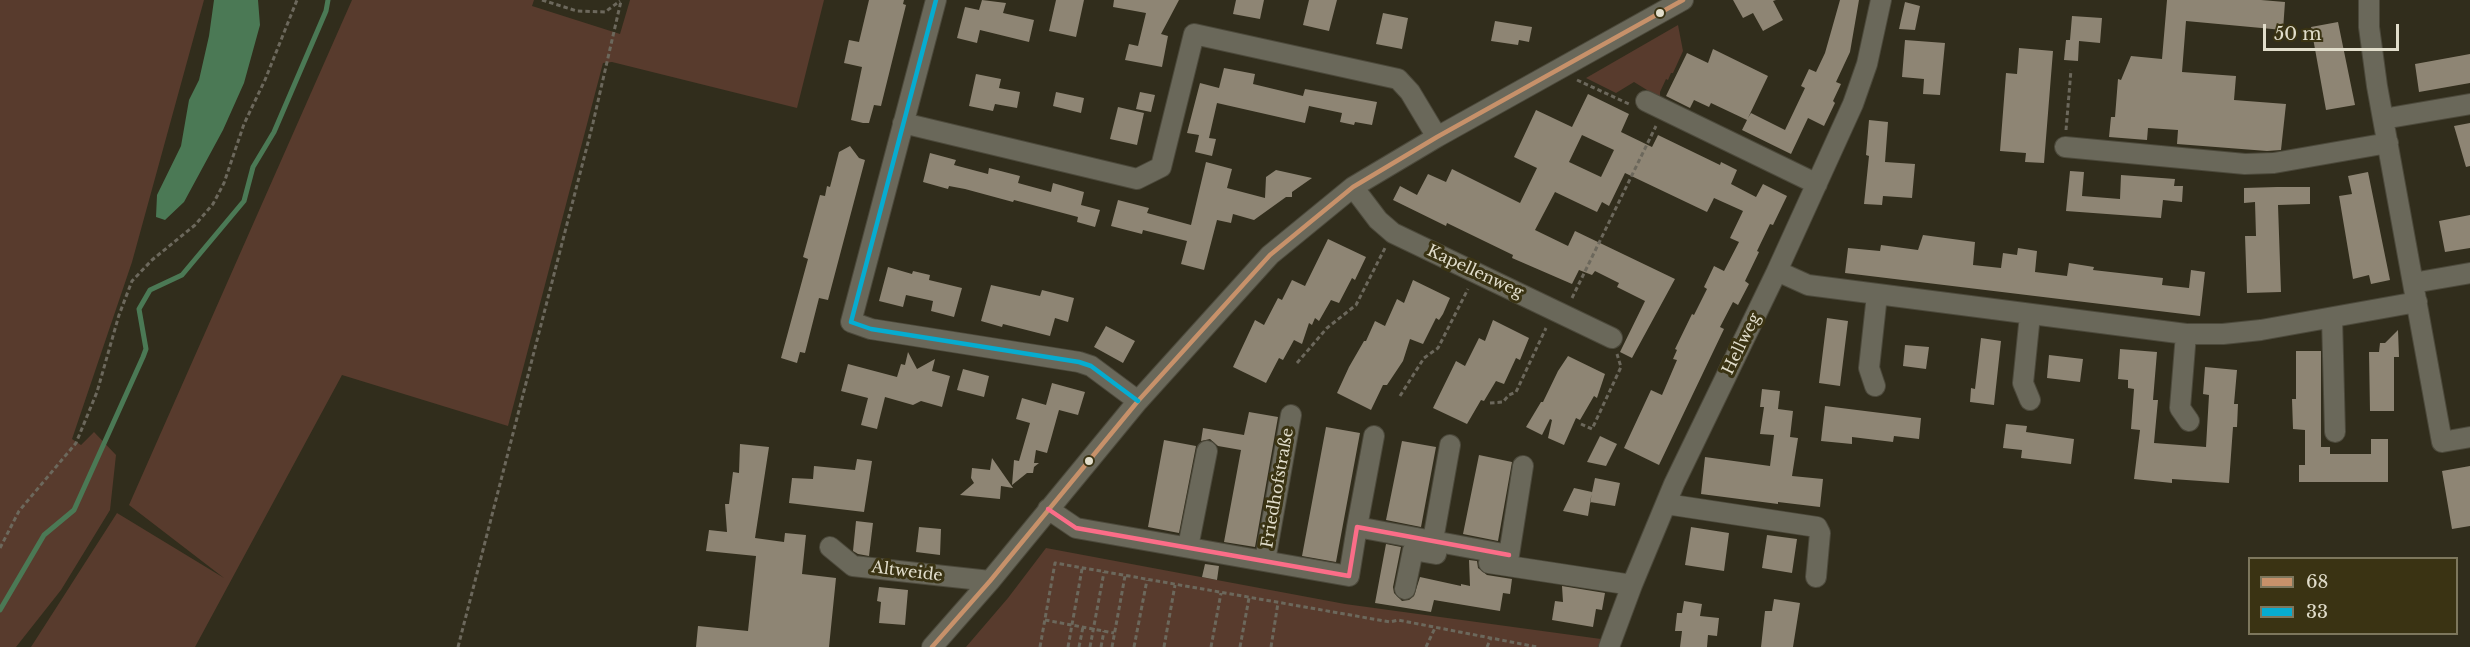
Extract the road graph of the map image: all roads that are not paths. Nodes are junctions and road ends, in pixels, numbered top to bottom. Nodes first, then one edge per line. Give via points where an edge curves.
1 (936, 0) edge
2 (1683, 0) edge
3 (1881, 0) edge
4 (2369, 0) edge
5 (1637, 102) road end
6 (2470, 104) edge
7 (2383, 119) junction
8 (903, 123) junction
9 (1437, 137) junction
10 (2388, 143) junction
11 (2065, 147) road end
12 (1817, 184) junction
13 (1353, 187) junction
14 (1777, 271) junction
15 (2470, 273) edge
16 (2415, 293) junction
17 (1876, 295) junction
18 (2030, 315) junction
19 (2332, 318) junction
20 (2186, 334) junction
21 (1612, 338) road end
22 (1875, 386) dead end
23 (2030, 400) dead end
24 (1138, 401) junction
25 (1291, 415) dead end
26 (2189, 421) dead end
27 (2335, 432) dead end
28 (1374, 436) dead end
29 (2470, 438) edge
30 (1450, 445) dead end
31 (1207, 451) dead end
32 (1523, 466) dead end
33 (1666, 504) junction
34 (1048, 509) junction
35 (1357, 526) junction
36 (1433, 540) junction
37 (830, 547) dead end
38 (1188, 548) junction
39 (1265, 561) junction
40 (1816, 577) dead end
41 (990, 581) junction
42 (1632, 585) junction
43 (1405, 589) dead end
44 (932, 647) edge
45 (1609, 647) edge

1 - 8 street
2 - 9 street
3 - 12 street, Hellweg via 1867,64
4 - 7 street
5 - 12 street via 1665,108
6 - 7 street
7 - 10 street
8 - 9 street via 1137,179 1161,167 1194,34 1398,79
8 - 24 street via 851,322 871,330 1079,362 1091,366
9 - 13 street
10 - 11 street via 2274,163 2245,164
10 - 16 street
12 - 14 street, Hellweg
13 - 21 street, Kapellenweg via 1393,233
13 - 24 street via 1270,255
14 - 17 street via 1808,285
14 - 33 street, Hellweg
15 - 16 street
16 - 19 street
16 - 29 street via 2442,442
17 - 18 street
17 - 22 street via 1869,368
18 - 20 street
18 - 23 street via 2023,383
19 - 20 street via 2261,330
19 - 27 street
20 - 26 street via 2180,408
24 - 34 street
25 - 39 street, Friedhofstraße
28 - 35 street, Friedhofstraße
30 - 36 street
31 - 38 street
32 - 36 street via 1509,555
33 - 40 street via 1817,527 1820,533
33 - 42 street, Hellweg
34 - 38 street, Friedhofstraße via 1076,528
34 - 41 street
35 - 36 street
35 - 39 street, Friedhofstraße via 1348,576
37 - 41 street, Altweide via 853,566
38 - 39 street, Friedhofstraße
41 - 44 street
42 - 43 street via 1413,550
42 - 45 street, Hellweg

